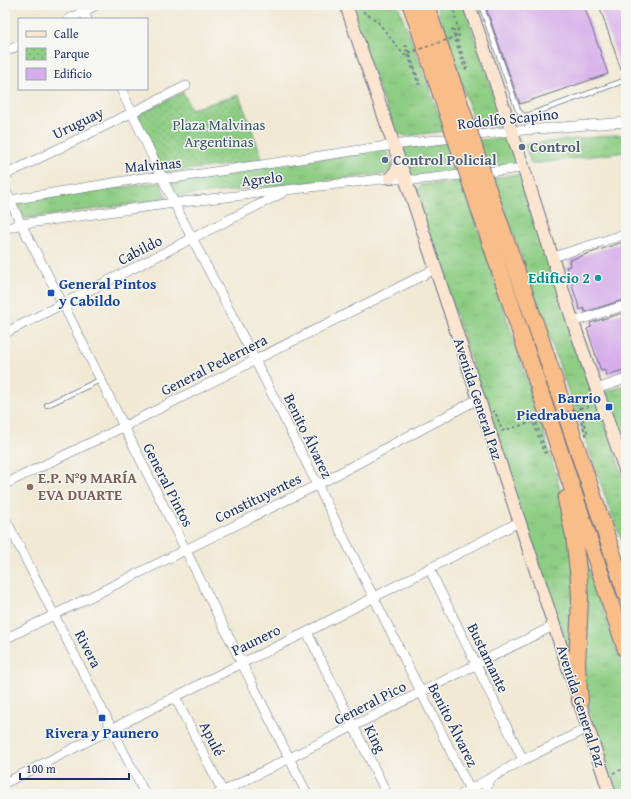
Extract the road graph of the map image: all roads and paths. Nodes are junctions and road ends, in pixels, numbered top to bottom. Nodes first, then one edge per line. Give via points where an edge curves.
1 (96, 5) edge
2 (346, 5) edge
3 (353, 5) edge
4 (406, 5) edge
5 (411, 5) edge
6 (453, 5) edge
7 (469, 5) edge
8 (480, 5) edge
9 (428, 10) edge
10 (83, 12) edge
11 (71, 18) edge
12 (456, 37) junction
13 (18, 46) edge
14 (5, 52) edge
15 (409, 53) junction
16 (431, 64) junction
17 (467, 68) dead end
18 (626, 80) edge
19 (418, 84) dead end
20 (186, 86) dead end
21 (121, 90) edge
22 (132, 113) junction
23 (626, 122) edge
24 (458, 123) junction
25 (512, 131) junction
26 (393, 145) junction
27 (400, 163) junction
28 (523, 168) junction
29 (5, 175) edge
30 (162, 178) junction
31 (390, 178) junction
32 (405, 179) junction
33 (478, 182) junction
34 (5, 189) edge
35 (287, 191) junction
36 (10, 200) junction
37 (174, 203) junction
38 (21, 224) junction
39 (5, 229) edge
40 (626, 234) edge
41 (193, 239) junction
42 (553, 257) junction
43 (435, 269) junction
44 (63, 304) junction
45 (626, 305) edge
46 (573, 322) junction
47 (5, 333) edge
48 (255, 360) junction
49 (626, 379) edge
50 (100, 380) junction
51 (596, 389) junction
52 (478, 399) junction
53 (575, 404) dead end
54 (46, 405) dead end
55 (602, 405) junction
56 (579, 408) junction
57 (484, 415) junction
58 (535, 421) junction
59 (123, 427) junction
60 (555, 438) junction
61 (544, 453) dead end
62 (583, 466) junction
63 (626, 473) edge
64 (5, 484) edge
65 (317, 485) junction
66 (5, 518) edge
67 (519, 522) junction
68 (185, 550) junction
69 (626, 560) edge
70 (429, 568) junction
71 (626, 594) edge
72 (375, 597) junction
73 (54, 614) junction
74 (555, 625) junction
75 (307, 632) junction
76 (5, 639) edge
77 (626, 650) edge
78 (242, 663) junction
79 (476, 664) junction
80 (421, 693) junction
81 (175, 697) junction
82 (580, 701) junction
83 (353, 727) junction
84 (112, 728) junction
85 (588, 728) junction
86 (289, 758) junction
87 (523, 760) junction
88 (626, 768) edge
89 (604, 775) junction
90 (489, 779) junction
91 (5, 783) edge
92 (222, 793) edge
93 (468, 793) edge
94 (145, 794) edge
95 (307, 794) edge
96 (387, 794) edge
97 (485, 794) edge
98 (610, 794) edge

1 - 10 street
2 - 26 street, Avenida General Paz
3 - 15 path via 377,21 404,55
4 - 16 highway
5 - 16 highway
6 - 12 path via 459,36
7 - 25 street
8 - 18 lane via 518,110 522,114 526,116
9 - 24 highway
10 - 11 street
12 - 15 path, bridge
12 - 17 path via 465,69
13 - 14 street
15 - 19 path
16 - 24 highway
20 - 22 street, Uruguay
21 - 22 street, Benito Álvarez
22 - 29 street, Uruguay
22 - 30 street, Benito Álvarez
23 - 25 street, Rodolfo Scapino
24 - 33 highway, bridge
25 - 26 street, Rodolfo Scapino
25 - 28 street
26 - 27 street, Avenida General Paz
26 - 30 street, Malvinas
27 - 31 street
27 - 32 street, Avenida General Paz
28 - 32 street, Agrelo
28 - 42 street
30 - 36 street, Malvinas via 149,177
30 - 37 street, Benito Álvarez
31 - 32 street, Agrelo
31 - 35 street, Agrelo
32 - 43 street, Avenida General Paz
33 - 60 highway
33 - 62 highway
34 - 36 street, General Pintos
35 - 37 street, Agrelo
35 - 41 street, Cabildo
36 - 38 street, General Pintos
37 - 38 street, Agrelo
37 - 41 street, Benito Álvarez
38 - 39 street, Agrelo
38 - 44 street, General Pintos
40 - 42 street
41 - 44 street, Cabildo
41 - 48 street, Benito Álvarez
42 - 46 street
43 - 48 street, General Pedernera
43 - 52 street, Avenida General Paz
44 - 47 street, Cabildo
44 - 50 street, General Pintos
45 - 46 street
46 - 51 street
48 - 59 street, General Pedernera
48 - 65 street, Benito Álvarez
49 - 51 street
50 - 54 lane
50 - 59 street, General Pintos
51 - 55 street
52 - 57 street, Avenida General Paz
52 - 65 street, Constituyentes
53 - 56 path via 578,404
55 - 56 path
55 - 63 street
56 - 58 path, bridge via 588,434 586,435 577,408
57 - 58 path via 495,411 502,430
57 - 67 street, Avenida General Paz
58 - 61 path, bridge via 546,452
59 - 64 street, General Pedernera
59 - 68 street, General Pintos
60 - 77 highway
60 - 82 highway via 577,557 580,598 577,668
62 - 69 highway
62 - 71 highway
65 - 68 street, Constituyentes
65 - 72 street, Benito Álvarez
66 - 73 street, Rivera
67 - 70 street, Paunero
67 - 74 street, Avenida General Paz
68 - 73 street, Constituyentes
68 - 78 street, General Pintos
70 - 72 street, Paunero
70 - 79 street, Bustamante
72 - 75 street, Paunero
72 - 80 street, Benito Álvarez
73 - 76 street, Constituyentes
73 - 84 street, Rivera
74 - 79 street, General Pico
74 - 82 street, Avenida General Paz
75 - 78 street, Paunero
75 - 83 street, King
78 - 81 street, Paunero
78 - 86 street, General Pintos
79 - 80 street, General Pico
79 - 87 street, Bustamante
80 - 83 street, General Pico
80 - 93 street, Benito Álvarez
81 - 84 street, Paunero
81 - 92 street, Apulé
82 - 85 street, Avenida General Paz
83 - 86 street, General Pico
83 - 96 street, King
84 - 91 street, Paunero
84 - 94 street, Rivera
85 - 87 street
85 - 89 street, Avenida General Paz
86 - 92 street, General Pico
86 - 95 street, General Pintos
87 - 90 street
88 - 89 path
89 - 98 street, Avenida General Paz
90 - 93 street
90 - 97 street, Benito Álvarez

